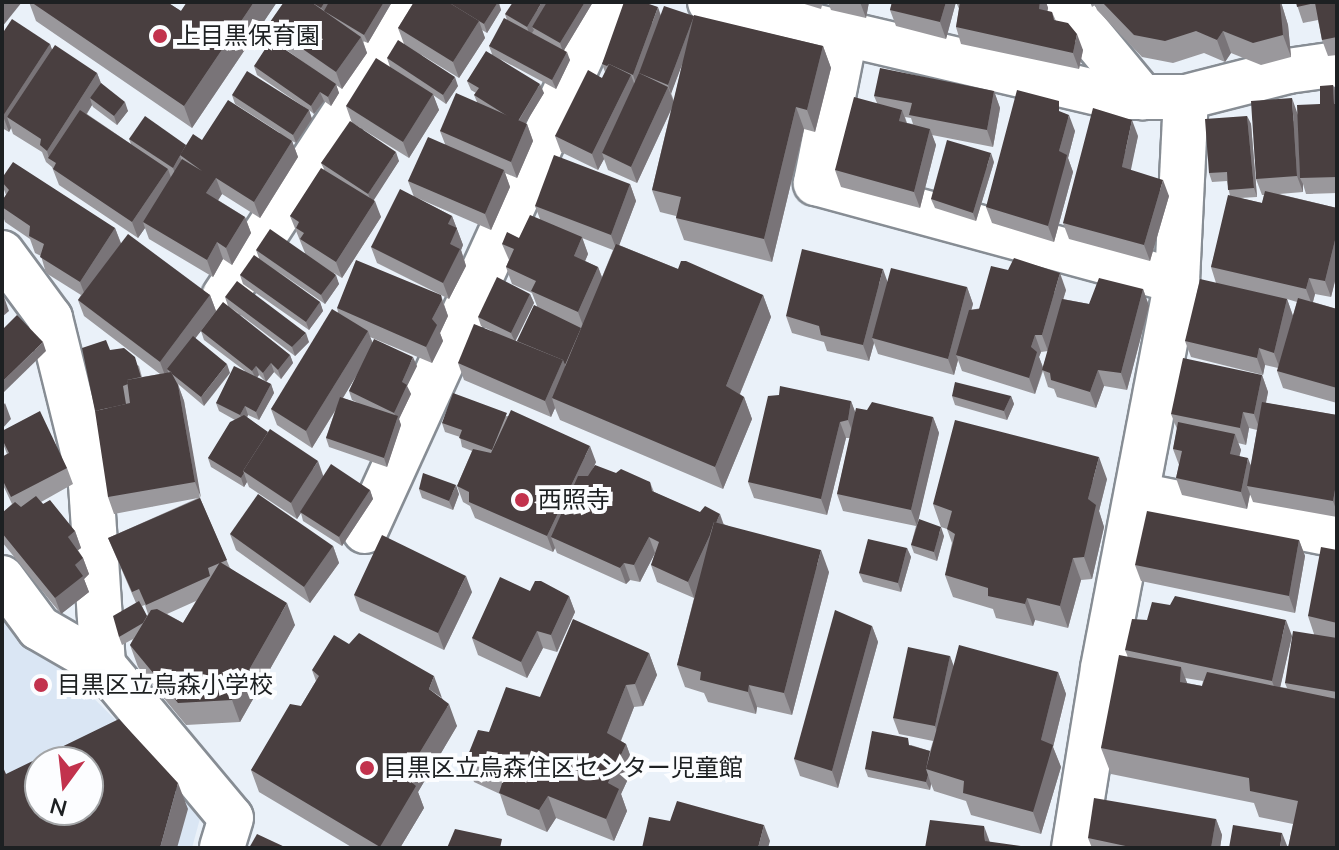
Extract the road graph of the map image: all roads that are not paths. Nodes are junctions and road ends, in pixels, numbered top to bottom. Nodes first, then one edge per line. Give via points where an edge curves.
1 (410, 2) edge
2 (606, 2) edge
3 (710, 2) edge
4 (1063, 2) edge
5 (845, 36) junction
6 (1337, 64) edge
7 (1142, 97) junction
8 (1186, 97) junction
9 (2, 253) edge
10 (1177, 281) junction
11 (224, 297) edge
12 (1138, 495) junction
13 (365, 531) dead end
14 (1337, 535) edge
15 (2, 578) edge
16 (103, 665) junction
17 (222, 848) edge
18 (1074, 848) edge

1 - 11 street via 377,63
2 - 13 street
3 - 5 street
4 - 7 street
5 - 7 street via 1114,97
5 - 10 street via 816,183
6 - 8 street
7 - 8 street
8 - 10 street
9 - 16 street via 50,318 91,484
10 - 12 street
12 - 14 street
12 - 18 street
15 - 16 street via 39,628
16 - 17 street via 231,818

